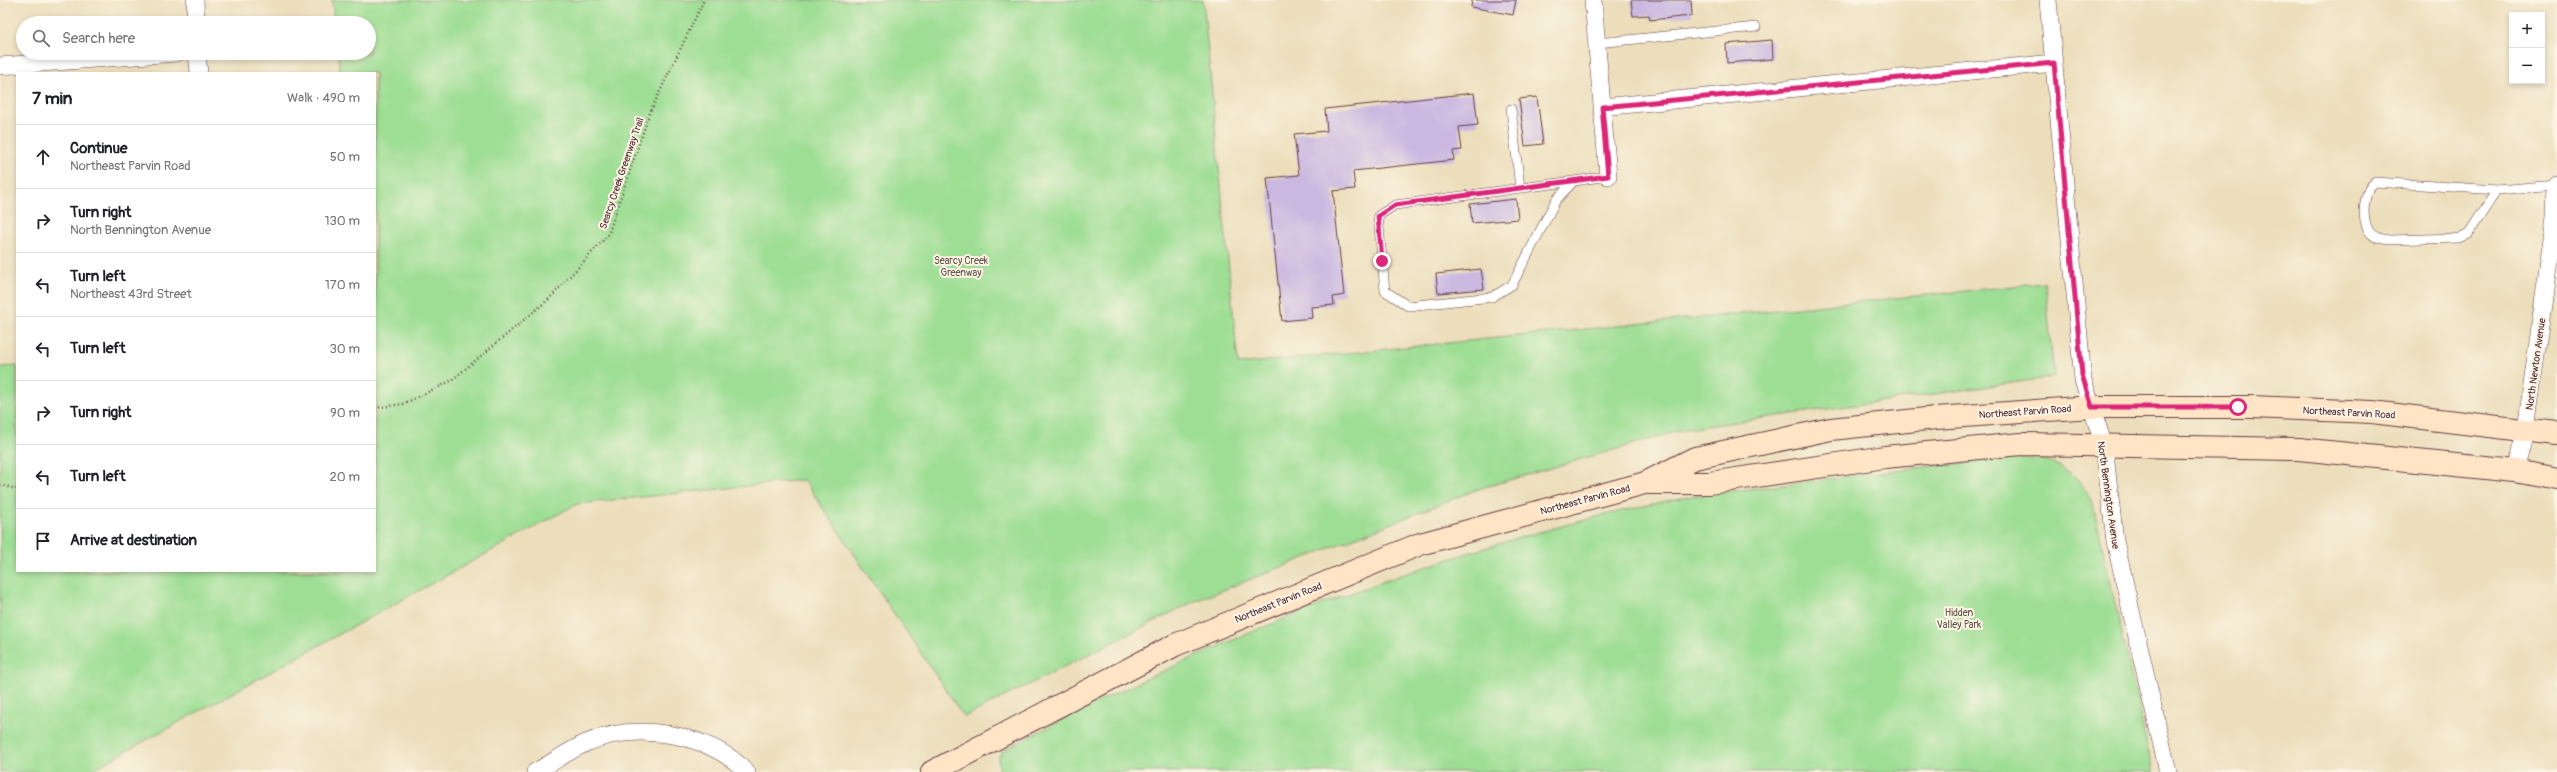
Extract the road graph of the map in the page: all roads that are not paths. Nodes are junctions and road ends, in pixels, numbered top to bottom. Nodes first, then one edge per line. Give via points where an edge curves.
1 (195, 0) edge
2 (1593, 0) edge
3 (2048, 0) edge
4 (196, 16) edge
5 (1756, 27) dead end
6 (1597, 43) junction
7 (81, 60) edge
8 (198, 60) edge
9 (2054, 63) junction
10 (0, 66) edge
11 (199, 72) edge
12 (1602, 107) junction
13 (1511, 109) dead end
14 (1608, 176) joint
15 (1574, 180) junction
16 (2556, 185) edge
17 (1520, 188) junction
18 (2497, 190) junction
19 (2092, 407) junction
20 (2526, 429) junction
21 (2557, 434) edge
22 (2104, 446) junction
23 (2515, 471) junction
24 (2557, 479) edge
25 (1645, 482) junction
26 (535, 772) edge
27 (747, 772) edge
28 (932, 772) edge
29 (2168, 772) edge

1 - 4 street
2 - 6 street
3 - 9 street, North Bennington Avenue
5 - 6 lane
6 - 12 street
7 - 10 street
8 - 11 street
9 - 12 street
9 - 19 street, North Bennington Avenue via 2082,375
12 - 14 street
13 - 17 lane
14 - 15 lane
15 - 17 lane
15 - 17 lane via 1556,200 1512,285 1492,297 1408,306 1385,291 1378,216 1395,205
16 - 18 lane
16 - 20 street, North Newton Avenue via 2555,216
18 - 18 lane via 2375,182 2369,186 2365,196 2366,222 2370,232 2383,239 2459,238 2468,233
19 - 20 main road, Northeast Parvin Road via 2252,407 2372,412
19 - 22 street, North Bennington Avenue
19 - 25 main road, Northeast Parvin Road via 1936,418 1831,429 1695,458
20 - 21 main road, Northeast Parvin Road
20 - 23 street, North Newton Avenue
22 - 23 main road, Northeast Parvin Road via 2299,449
22 - 25 main road, Northeast Parvin Road via 2014,445 1885,457 1709,483
22 - 29 street, North Bennington Avenue via 2115,541
23 - 24 main road, Northeast Parvin Road
25 - 28 main road, Northeast Parvin Road via 1420,544 1175,644
26 - 27 street via 586,743 612,735 644,732 699,742 738,763

